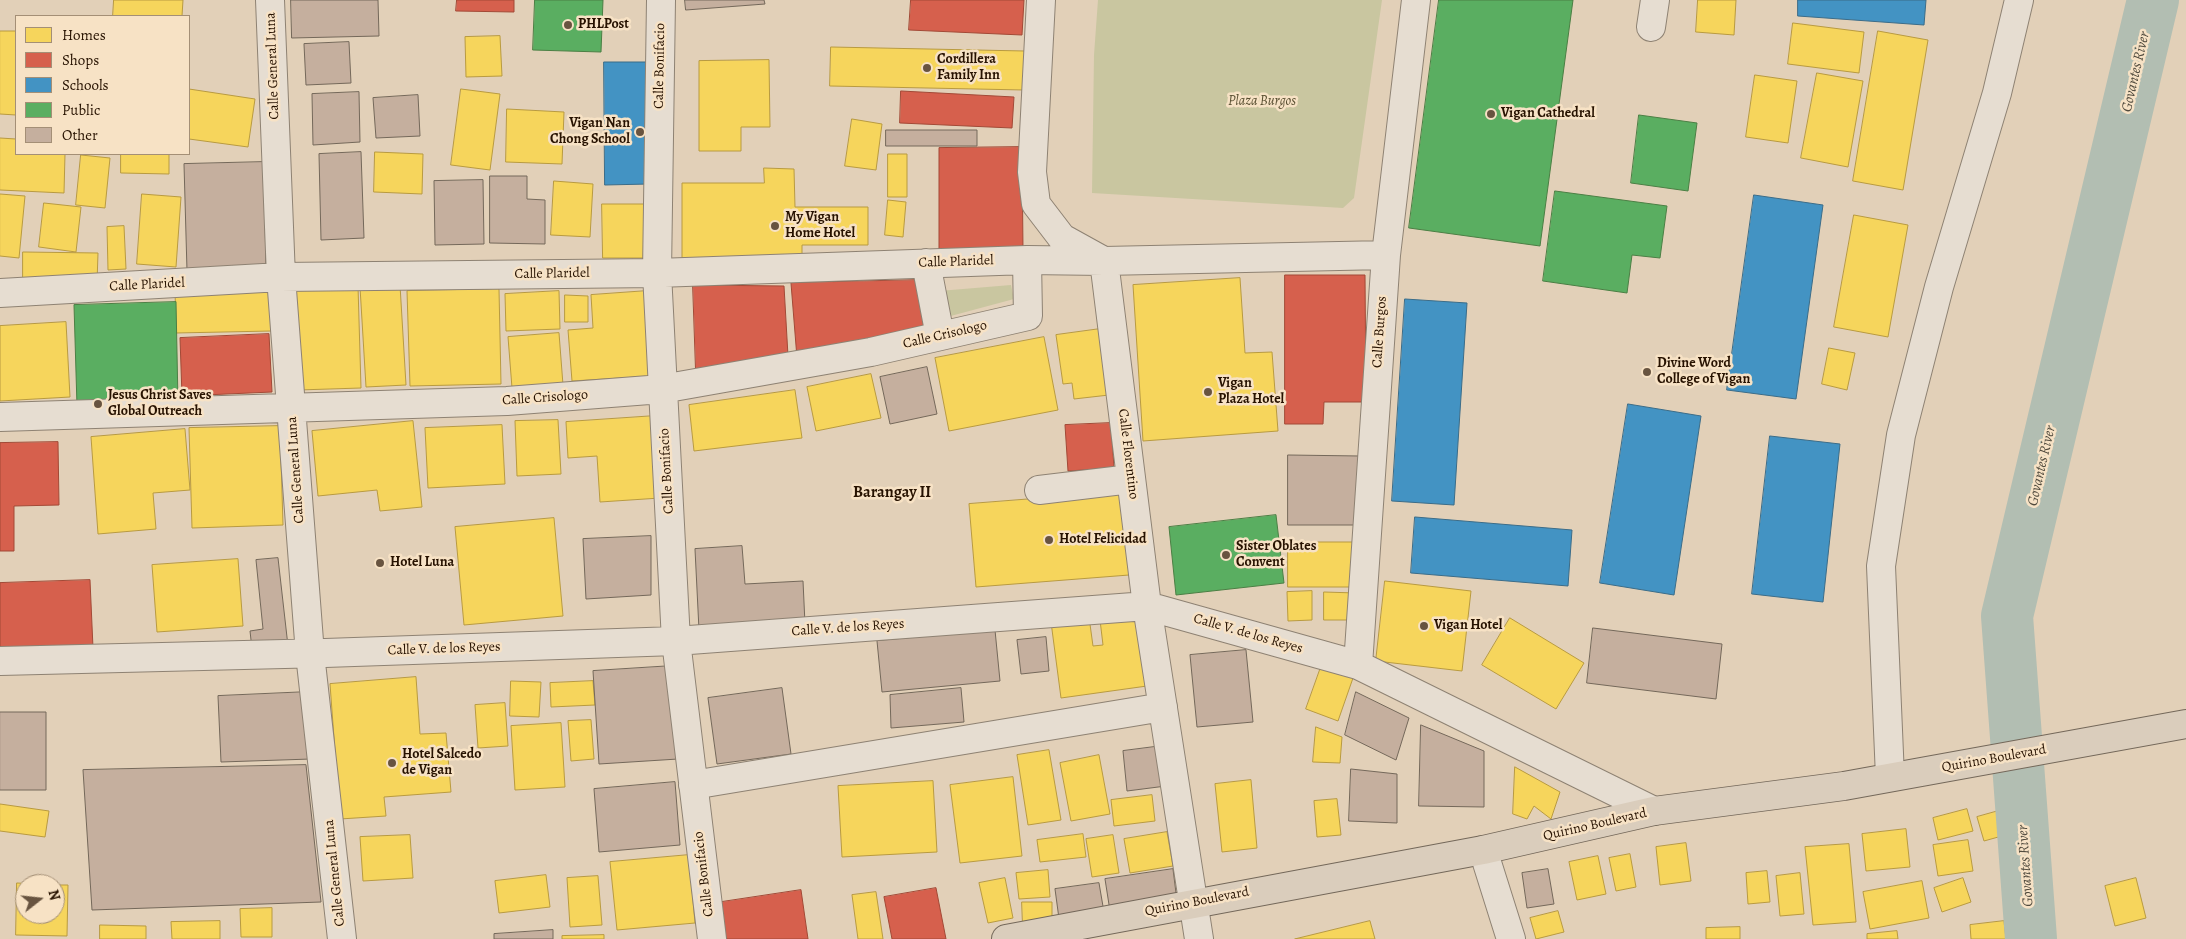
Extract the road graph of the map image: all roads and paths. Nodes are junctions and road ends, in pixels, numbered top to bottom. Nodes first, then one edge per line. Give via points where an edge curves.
1 (270, 0) edge
2 (661, 0) edge
3 (1041, 0) edge
4 (1416, 0) edge
5 (1655, 0) edge
6 (2019, 0) edge
7 (1651, 27) dead end
8 (1386, 255) junction
9 (1027, 260) junction
10 (1104, 261) junction
11 (926, 263) junction
12 (657, 272) junction
13 (281, 278) junction
14 (0, 293) edge
15 (940, 336) junction
16 (662, 389) junction
17 (292, 408) junction
18 (0, 417) edge
19 (1131, 479) junction
20 (1039, 490) dead end
21 (1148, 606) junction
22 (676, 641) junction
23 (310, 654) junction
24 (0, 662) edge
25 (1358, 665) junction
26 (1163, 707) junction
27 (2186, 724) edge
28 (1890, 776) junction
29 (693, 785) junction
30 (1654, 811) junction
31 (1483, 850) junction
32 (1195, 903) junction
33 (342, 939) edge
34 (712, 939) edge
35 (1006, 939) edge
36 (1199, 939) edge
37 (1510, 939) edge

1 - 13 street, Calle General Luna
2 - 12 street, Calle Bonifacio
3 - 10 street via 1032,172 1036,204 1062,238
4 - 8 street, Calle Burgos
5 - 7 street
6 - 28 street via 1900,435 1881,566
8 - 10 street
8 - 25 street, Calle Burgos
9 - 10 street, Calle Plaridel
9 - 11 street, Calle Plaridel
9 - 15 street, Calle Crisologo via 1028,316
10 - 19 street, Calle Florentino
11 - 12 street, Calle Plaridel
11 - 15 street
12 - 13 street, Calle Plaridel
12 - 16 street, Calle Bonifacio
13 - 14 street, Calle Plaridel
13 - 17 street, Calle General Luna
15 - 16 street, Calle Crisologo via 871,352
16 - 17 street, Calle Crisologo via 507,401
16 - 22 street, Calle Bonifacio
17 - 18 street, Calle Crisologo
17 - 23 street, Calle General Luna
19 - 20 street
19 - 21 street, Calle Florentino
21 - 22 street, Calle V. de los Reyes
21 - 25 street, Calle V. de los Reyes
21 - 26 street, Calle Florentino
22 - 23 street, Calle V. de los Reyes
22 - 29 street, Calle Bonifacio
23 - 24 street, Calle V. de los Reyes
23 - 33 street, Calle General Luna
25 - 30 street, Calle V. de los Reyes
26 - 29 street
26 - 32 street, Calle Florentino
27 - 28 main road, Quirino Boulevard
28 - 30 main road, Quirino Boulevard via 1844,786
29 - 34 street, Calle Bonifacio
30 - 31 main road, Quirino Boulevard
31 - 32 main road, Quirino Boulevard
31 - 37 street
32 - 35 main road, Quirino Boulevard
32 - 36 street, Calle Florentino

